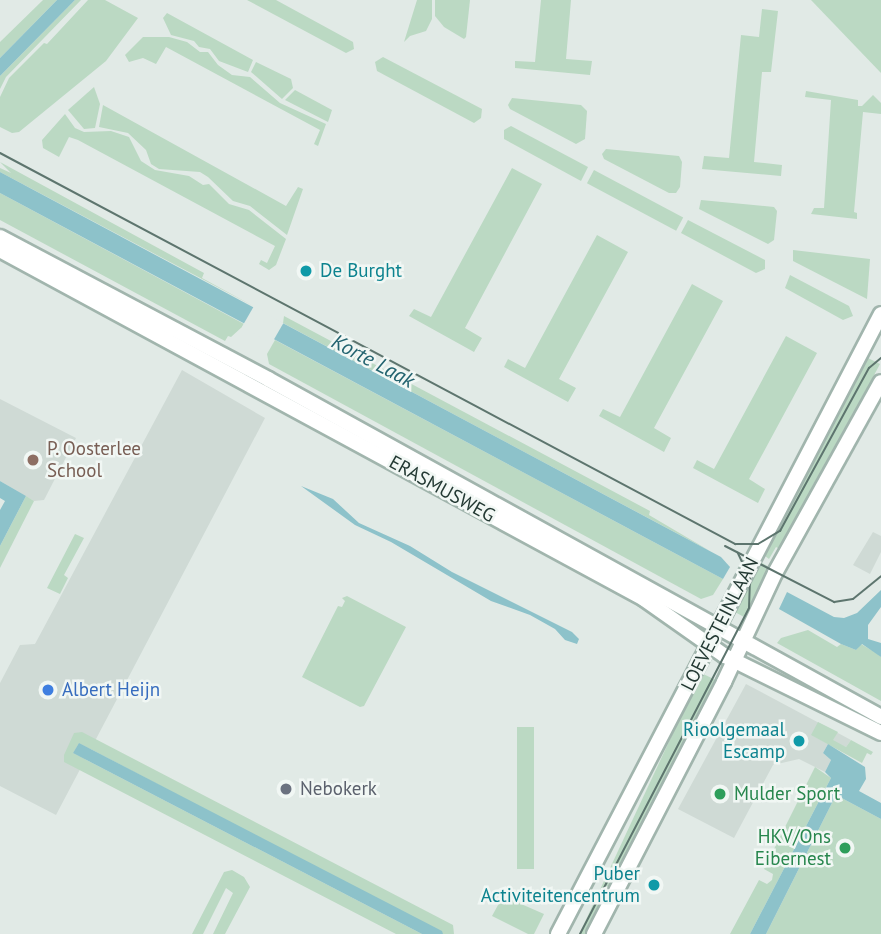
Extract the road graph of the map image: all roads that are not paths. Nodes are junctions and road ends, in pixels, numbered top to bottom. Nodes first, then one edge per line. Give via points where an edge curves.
1 (0, 237) edge
2 (0, 250) edge
3 (881, 314) edge
4 (881, 382) edge
5 (717, 626) junction
6 (743, 642) junction
7 (707, 645) junction
8 (734, 661) junction
9 (881, 718) edge
10 (881, 733) edge
11 (558, 934) edge
12 (594, 934) edge

1 - 5 main road, ERASMUSWEG
2 - 7 main road, ERASMUSWEG via 644,599
3 - 5 main road, LOEVESTEINLAAN
4 - 6 main road, LOEVESTEINLAAN via 775,573
5 - 6 main road, ERASMUSWEG
5 - 7 main road, LOEVESTEINLAAN
6 - 8 main road, LOEVESTEINLAAN
6 - 9 main road, ERASMUSWEG
7 - 8 main road, ERASMUSWEG
7 - 11 main road, LOEVESTEINLAAN
8 - 10 main road, ERASMUSWEG
8 - 12 main road, LOEVESTEINLAAN

